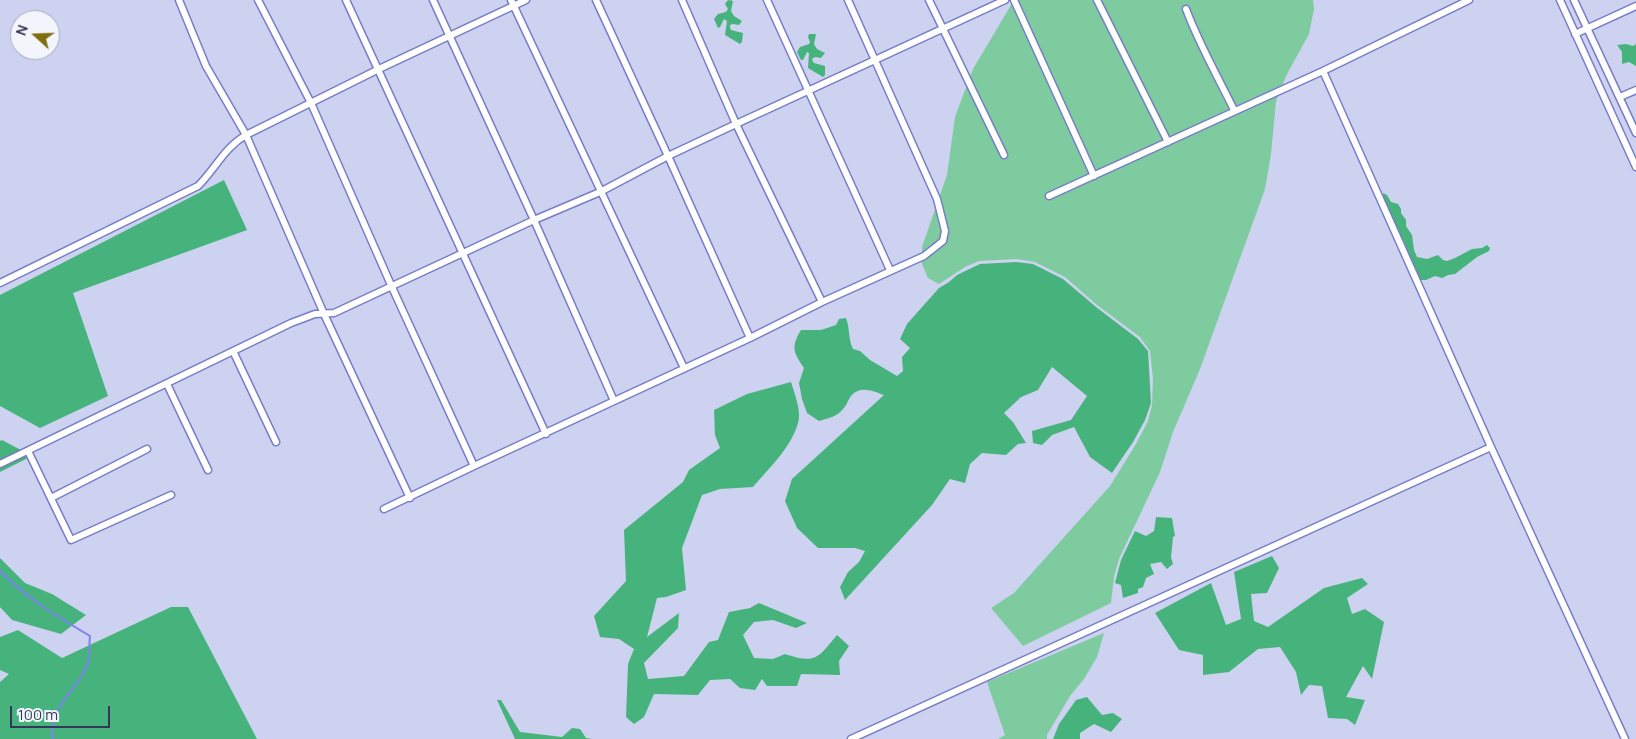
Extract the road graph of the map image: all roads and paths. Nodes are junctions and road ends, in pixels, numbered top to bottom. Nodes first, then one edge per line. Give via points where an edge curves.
1 (179, 0) edge
2 (258, 0) edge
3 (346, 0) edge
4 (433, 0) edge
5 (526, 0) edge
6 (596, 0) edge
7 (682, 0) edge
8 (767, 0) edge
9 (848, 0) edge
10 (929, 0) edge
11 (1005, 0) edge
12 (1014, 0) edge
13 (1097, 0) edge
14 (1469, 0) edge
15 (1560, 0) edge
16 (1574, 0) edge
17 (513, 3) edge
18 (1636, 6) edge
19 (1186, 10) dead end
20 (1588, 28) junction
21 (942, 29) junction
22 (1575, 34) junction
23 (449, 36) junction
24 (876, 60) junction
25 (379, 69) junction
26 (1323, 71) junction
27 (809, 90) junction
28 (1636, 90) edge
29 (1620, 97) junction
30 (311, 103) junction
31 (1234, 110) junction
32 (736, 124) junction
33 (1636, 132) edge
34 (246, 135) junction
35 (1622, 137) junction
36 (1168, 142) junction
37 (1004, 155) dead end
38 (668, 156) junction
39 (1636, 167) edge
40 (1094, 176) junction
41 (600, 192) junction
42 (1049, 196) dead end
43 (534, 220) junction
44 (462, 254) junction
45 (890, 270) junction
46 (0, 283) edge
47 (391, 285) junction
48 (822, 302) junction
49 (324, 314) junction
50 (750, 338) junction
51 (233, 351) junction
52 (684, 368) junction
53 (167, 384) junction
54 (614, 401) junction
55 (546, 434) junction
56 (276, 442) dead end
57 (1492, 447) junction
58 (148, 449) dead end
59 (28, 451) junction
60 (0, 464) edge
61 (474, 466) junction
62 (208, 470) dead end
63 (171, 495) dead end
64 (51, 498) junction
65 (410, 498) junction
66 (384, 509) dead end
67 (851, 739) edge
68 (1626, 739) edge

1 - 34 street via 206,66
2 - 30 street
3 - 25 street
4 - 23 street
5 - 17 street
6 - 38 street
7 - 32 street
8 - 27 street
9 - 24 street
10 - 21 street
11 - 21 street
12 - 40 street
13 - 36 street
14 - 26 street
15 - 22 street
16 - 20 street
17 - 23 street
17 - 41 street
18 - 20 street
19 - 31 street via 1199,43
20 - 22 street
20 - 29 street
21 - 24 street
21 - 37 street
22 - 35 street
23 - 25 street
23 - 43 street
24 - 27 street
24 - 45 street via 937,199 945,231 944,241 924,256
25 - 30 street
25 - 44 street
26 - 31 street
26 - 57 street
27 - 32 street
27 - 45 street
28 - 29 street
29 - 33 street
30 - 34 street
30 - 47 street
31 - 36 street
32 - 38 street
32 - 48 street
33 - 35 street
34 - 46 street via 233,143 198,186
34 - 49 street
35 - 39 street
36 - 40 street
38 - 41 street
38 - 50 street
40 - 42 street
41 - 43 street
41 - 52 street
43 - 44 street
43 - 54 street
44 - 47 street
44 - 55 street
45 - 48 street
47 - 49 street via 334,313
47 - 61 street
48 - 50 street
49 - 51 street via 291,323
49 - 65 street
50 - 52 street
51 - 53 street
51 - 56 street
52 - 54 street
53 - 59 street
53 - 62 street
54 - 55 street
55 - 61 street
57 - 67 street
57 - 68 street
58 - 64 street
59 - 60 street
59 - 64 street
61 - 65 street
63 - 64 street via 72,540
65 - 66 street

